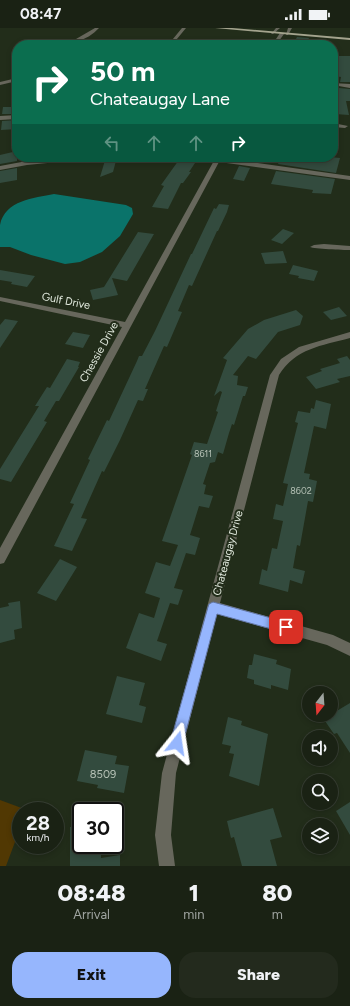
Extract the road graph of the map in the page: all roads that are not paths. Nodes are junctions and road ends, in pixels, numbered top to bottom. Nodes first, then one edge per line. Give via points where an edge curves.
1 (97, 28) edge
2 (184, 28) edge
3 (217, 28) edge
4 (278, 28) edge
5 (290, 28) edge
6 (272, 33) junction
7 (282, 34) junction
8 (287, 34) junction
9 (82, 40) edge
10 (174, 40) edge
11 (278, 40) edge
12 (350, 40) edge
13 (12, 81) edge
14 (0, 84) edge
15 (338, 85) edge
16 (350, 86) edge
17 (12, 117) edge
18 (0, 118) edge
19 (338, 125) edge
20 (345, 126) dead end
21 (27, 162) edge
22 (217, 162) edge
23 (245, 162) edge
24 (0, 168) edge
25 (350, 178) edge
26 (314, 247) dead end
27 (350, 248) edge
28 (0, 299) edge
29 (127, 325) junction
30 (350, 335) edge
31 (0, 559) edge
32 (213, 607) junction
33 (350, 650) edge
34 (167, 866) edge

1 - 9 street
2 - 10 street
3 - 6 main road
4 - 6 lane
5 - 8 lane
6 - 7 main road
7 - 8 main road
7 - 11 street
8 - 12 main road
13 - 14 street
15 - 16 street
17 - 18 street
19 - 20 street
21 - 24 street
22 - 29 street, Chessie Drive
23 - 25 street
26 - 27 street
28 - 29 street, Gulf Drive
29 - 31 street, Chessie Drive
30 - 32 street, Chateaugay Drive via 302,349 284,361 275,375
32 - 33 street via 329,639
32 - 34 street, Chateaugay Drive via 169,773 163,835

